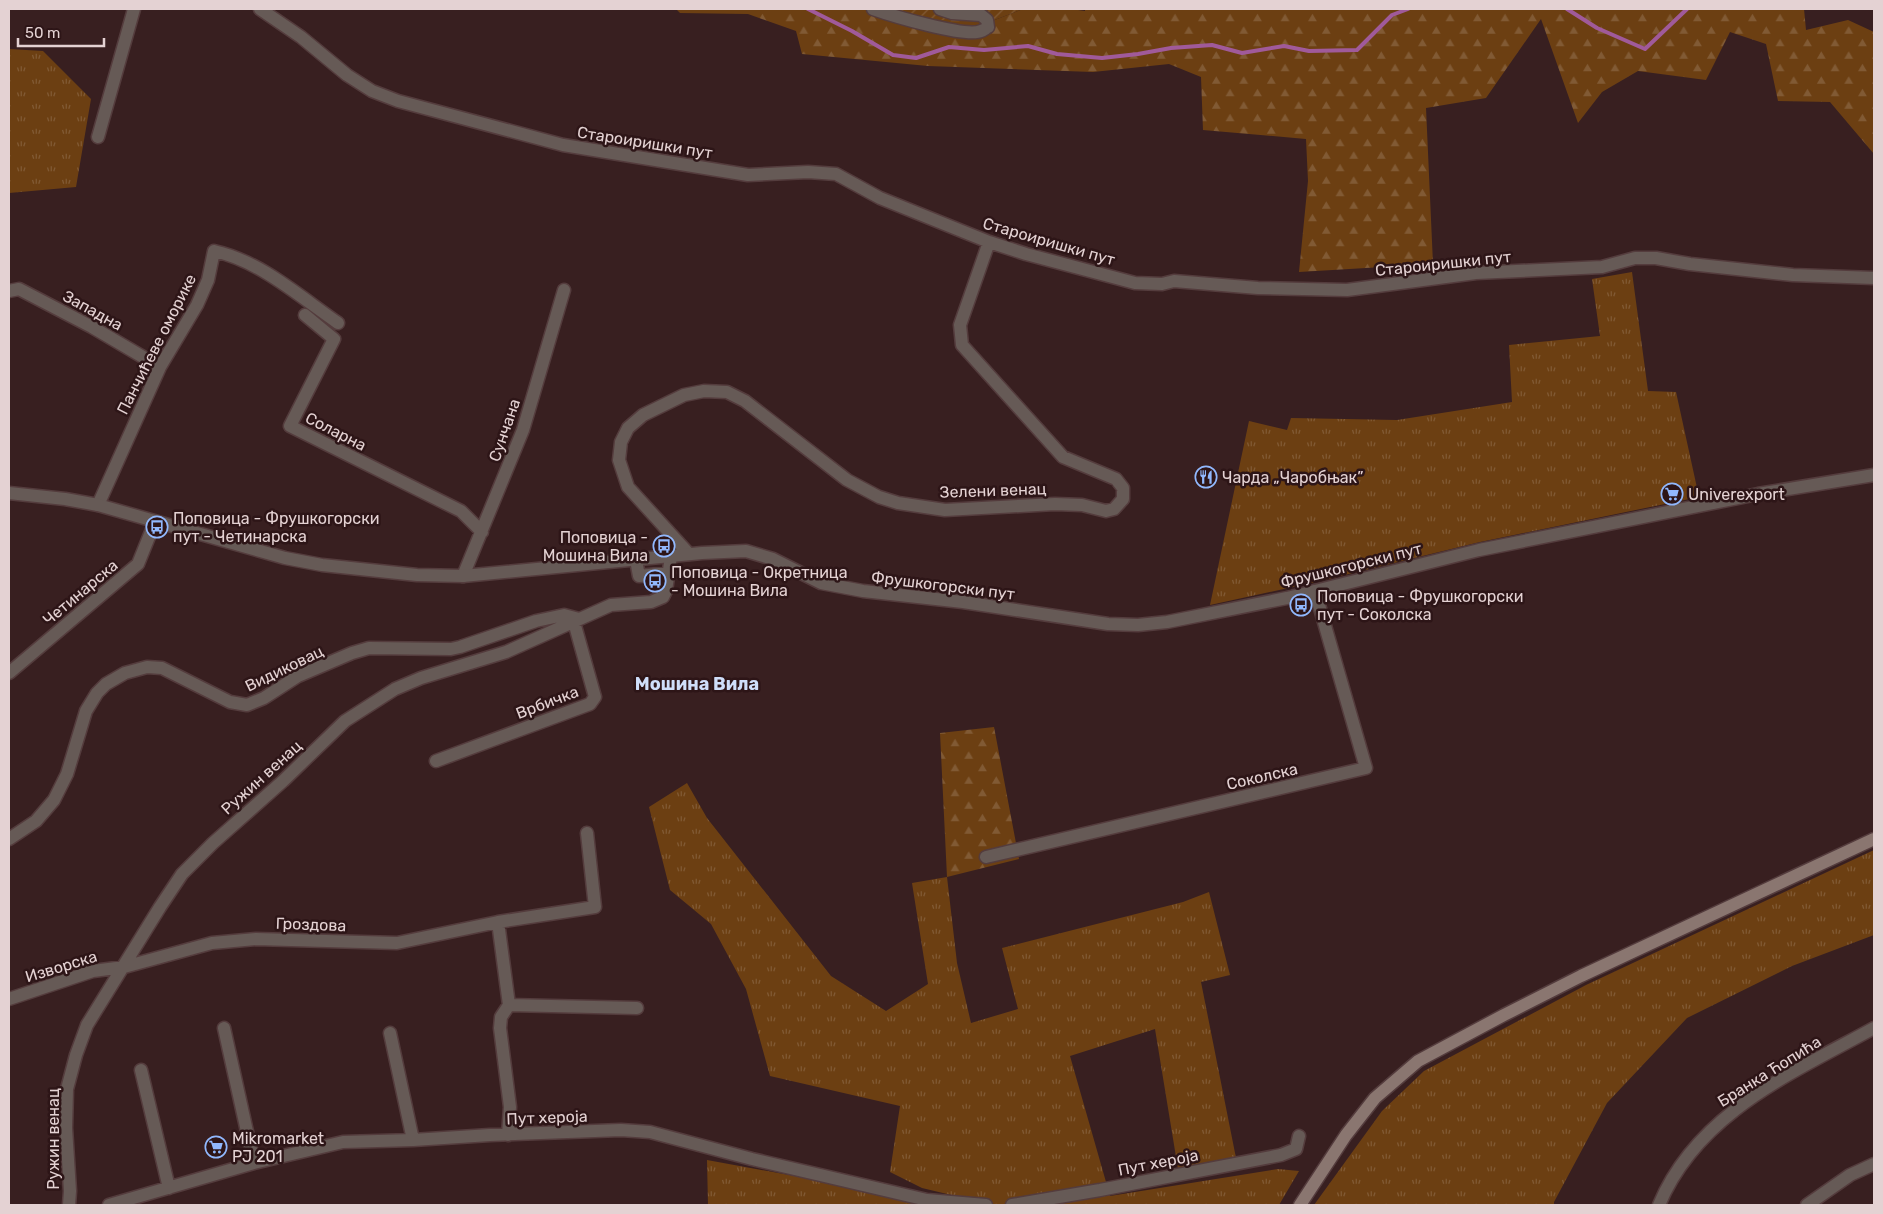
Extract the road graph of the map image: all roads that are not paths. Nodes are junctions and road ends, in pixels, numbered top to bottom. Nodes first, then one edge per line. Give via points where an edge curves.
1 (134, 9) edge
2 (260, 9) edge
3 (873, 9) edge
4 (940, 9) edge
5 (98, 137) dead end
6 (989, 242) junction
7 (1874, 278) edge
8 (564, 290) dead end
9 (9, 291) edge
10 (305, 315) dead end
11 (338, 323) dead end
12 (160, 367) junction
13 (1874, 475) edge
14 (9, 493) edge
15 (98, 505) junction
16 (155, 522) junction
17 (482, 532) junction
18 (689, 554) junction
19 (671, 556) junction
20 (636, 560) junction
21 (668, 573) junction
22 (463, 576) junction
23 (1315, 591) junction
24 (577, 620) junction
25 (9, 673) edge
26 (436, 762) dead end
27 (587, 832) dead end
28 (1874, 838) edge
29 (9, 839) edge
30 (986, 857) dead end
31 (498, 922) junction
32 (124, 967) junction
33 (9, 1000) edge
34 (509, 1005) junction
35 (636, 1008) dead end
36 (224, 1028) dead end
37 (1874, 1028) edge
38 (390, 1033) dead end
39 (140, 1070) dead end
40 (508, 1135) junction
41 (1299, 1136) dead end
42 (412, 1140) junction
43 (254, 1163) junction
44 (1874, 1164) edge
45 (169, 1188) junction
46 (69, 1205) edge
47 (109, 1205) edge
48 (972, 1205) edge
49 (986, 1205) edge
50 (1012, 1205) edge
51 (1300, 1205) edge
52 (1659, 1205) edge
53 (1807, 1205) edge

1 - 5 street
2 - 6 street, Староиришки пут via 347,75 372,91 398,101 563,144 748,175 836,174 880,198
3 - 4 street via 936,27 980,32 988,27 987,20 980,15
6 - 7 street, Староиришки пут via 1135,283 1347,290 1476,273 1595,268 1635,258 1793,275
6 - 18 street, Зелени венац via 960,325 962,345 1063,457 1116,479 1123,488 1123,499 1114,509 1106,511 1082,505 1055,504 945,510 898,503 860,489 745,400 727,392 704,391 684,395 655,408 628,428 621,442 619,460 628,487
8 - 17 street, Сунчана via 523,430
9 - 12 street, Западна via 19,289
10 - 17 street, Соларна via 334,339 290,426 461,511
11 - 12 street, Панчићеве оморике via 260,269 214,251 208,280 197,305
12 - 15 street, Панчићеве оморике
13 - 23 street, Фрушкогорски пут via 1758,494 1478,550
14 - 15 street, Фрушкогорски пут
15 - 16 street, Фрушкогорски пут
16 - 22 street, Фрушкогорски пут via 322,565 417,575
16 - 25 street, Четинарска via 138,564
17 - 22 street, Сунчана
18 - 19 street, Фрушкогорски пут
18 - 23 street, Фрушкогорски пут via 746,551 772,559 821,583 1121,626 1167,622
19 - 20 street, Фрушкогорски пут
19 - 21 street, Ружин венац
20 - 21 street via 640,576
20 - 22 street, Фрушкогорски пут
21 - 24 street, Ружин венац via 663,597 651,602 610,606
23 - 30 street, Соколска via 1366,768
24 - 26 street, Врбичка via 595,696 590,704
24 - 29 street, Видиковац via 564,615 451,649 369,648 298,676 247,705 230,702 162,668 147,667 125,672 97,693 86,712 54,800 36,821
24 - 32 street, Ружин венац via 506,652 395,689 345,722 182,874
27 - 31 street, Гроздова via 594,907
28 - 51 main road via 1504,1014 1418,1061 1375,1098 1346,1135
31 - 32 street, Гроздова via 396,943 256,938 212,943
31 - 34 street
32 - 33 street, Изворска via 93,971
32 - 46 street, Ружин венац via 87,1025 67,1089
34 - 35 street
34 - 40 street via 501,1017 500,1028 510,1107
36 - 43 street
37 - 52 street, Бранка Ћопића via 1786,1076 1719,1122 1681,1165
38 - 42 street
39 - 45 street
40 - 42 street, Пут хероја
40 - 48 street, Пут хероја via 621,1130 650,1132 927,1200
41 - 50 street, Пут хероја via 1296,1148 1281,1156
42 - 43 street, Пут хероја via 343,1142
43 - 45 street, Пут хероја
44 - 53 street via 1850,1175
45 - 47 street, Пут хероја
48 - 49 street, Пут хероја

